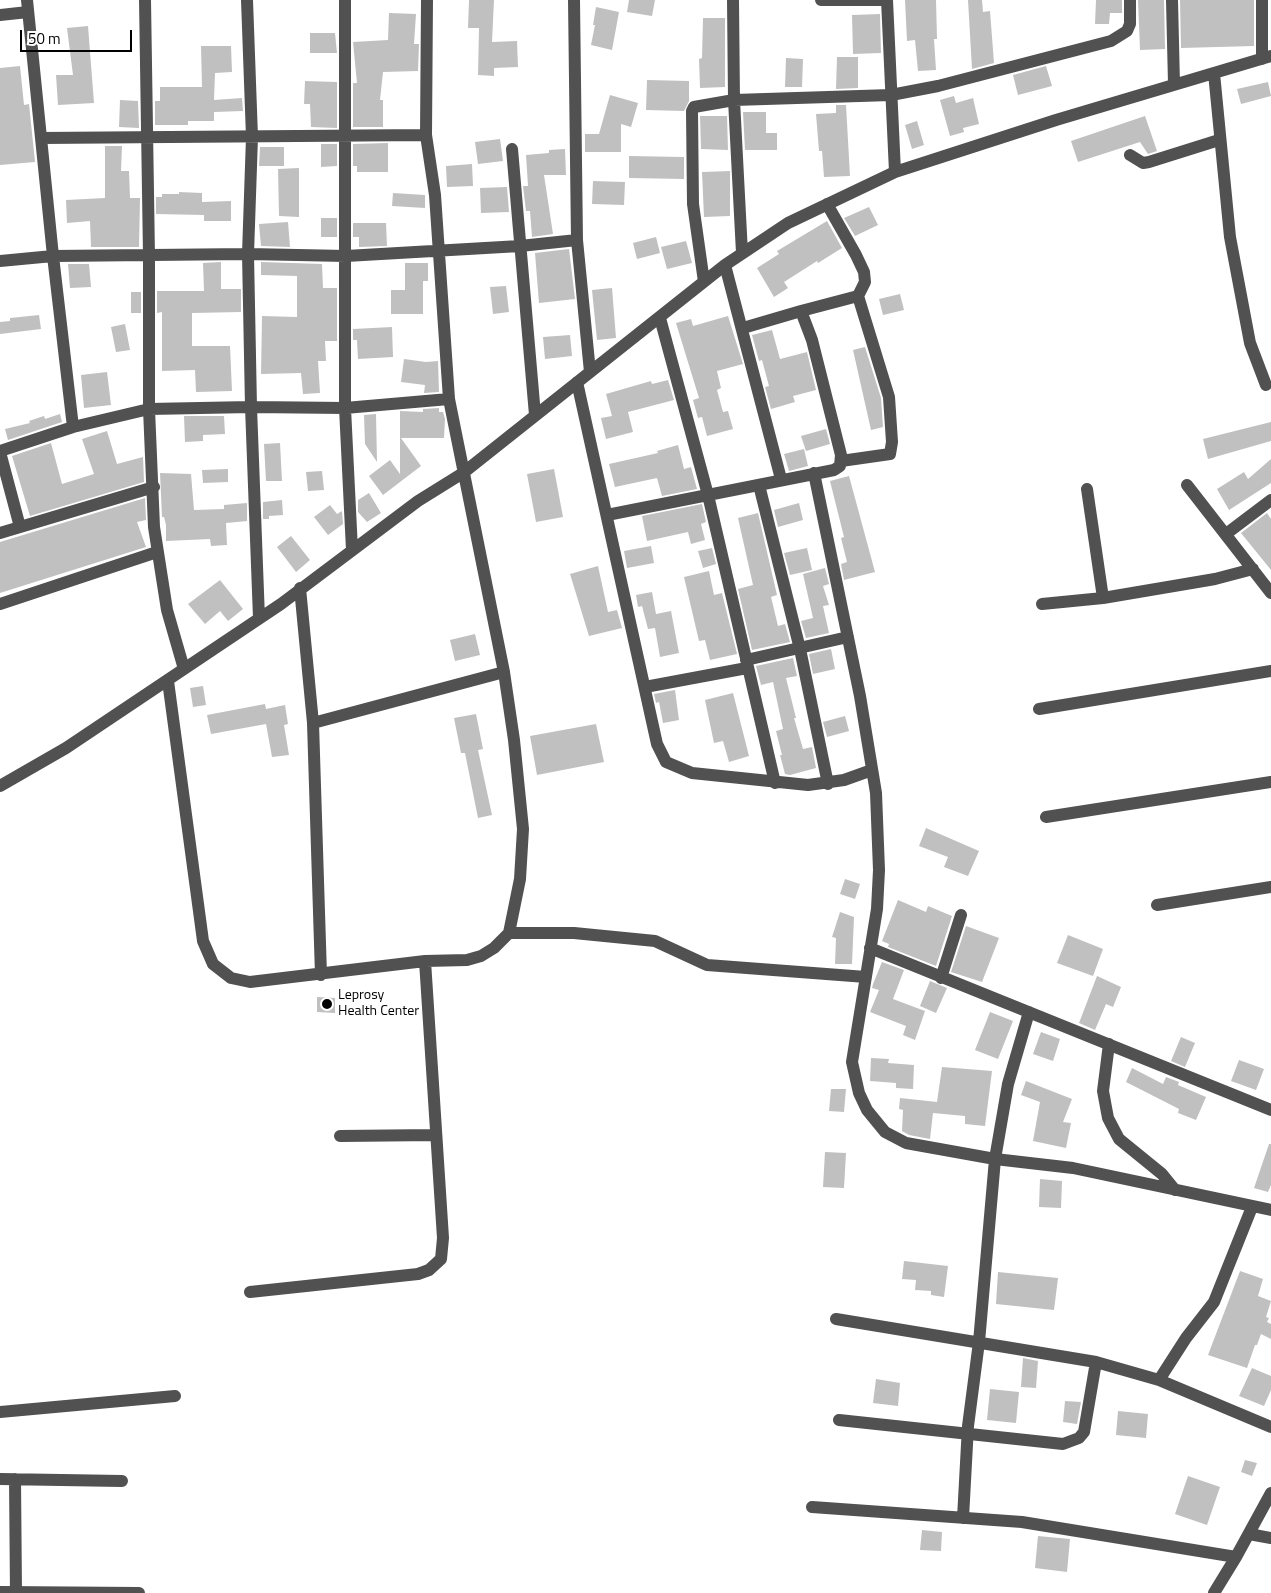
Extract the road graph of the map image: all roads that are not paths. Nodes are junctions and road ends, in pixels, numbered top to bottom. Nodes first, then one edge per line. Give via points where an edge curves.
1 (145, 0) edge
2 (247, 0) edge
3 (345, 0) edge
4 (427, 0) edge
5 (574, 0) edge
6 (733, 0) edge
7 (821, 0) edge
8 (887, 0) edge
9 (1130, 0) edge
10 (1172, 0) edge
11 (1262, 0) edge
12 (28, 6) edge
13 (0, 15) edge
14 (1266, 57) edge
15 (1214, 73) junction
16 (1174, 84) junction
17 (891, 95) junction
18 (734, 100) junction
19 (345, 136) junction
20 (426, 136) junction
21 (252, 137) junction
22 (41, 138) junction
23 (147, 139) junction
24 (1219, 140) junction
25 (512, 149) dead end
26 (1130, 155) dead end
27 (895, 172) junction
28 (827, 204) junction
29 (577, 240) junction
30 (520, 246) junction
31 (439, 250) junction
32 (742, 253) junction
33 (248, 254) junction
34 (53, 256) junction
35 (149, 256) junction
36 (346, 256) junction
37 (0, 261) edge
38 (725, 265) junction
39 (704, 282) junction
40 (858, 296) junction
41 (802, 311) junction
42 (660, 318) junction
43 (743, 328) junction
44 (590, 372) junction
45 (577, 382) junction
46 (1266, 385) dead end
47 (450, 399) junction
48 (251, 406) junction
49 (345, 408) junction
50 (149, 409) junction
51 (534, 414) junction
52 (73, 427) junction
53 (0, 451) edge
54 (841, 461) junction
55 (814, 472) junction
56 (463, 473) junction
57 (781, 479) junction
58 (759, 485) junction
59 (1187, 485) dead end
60 (154, 487) junction
61 (1087, 489) dead end
62 (708, 495) junction
63 (1271, 500) edge
64 (607, 514) junction
65 (20, 527) junction
66 (0, 532) edge
67 (1226, 534) junction
68 (352, 550) junction
69 (156, 552) junction
70 (1253, 569) junction
71 (300, 588) junction
72 (1270, 589) edge
73 (1103, 598) junction
74 (0, 604) edge
75 (1042, 604) dead end
76 (259, 618) junction
77 (848, 637) junction
78 (800, 649) junction
79 (746, 664) junction
80 (184, 669) junction
81 (1271, 671) edge
82 (504, 672) junction
83 (168, 681) junction
84 (646, 687) junction
85 (1039, 709) dead end
86 (313, 723) junction
87 (872, 770) junction
88 (1271, 782) edge
89 (775, 783) junction
90 (828, 784) junction
91 (0, 785) edge
92 (1046, 817) dead end
93 (1271, 887) edge
94 (1157, 905) dead end
95 (962, 915) dead end
96 (509, 933) junction
97 (870, 948) junction
98 (425, 961) junction
99 (321, 975) junction
100 (866, 977) junction
101 (940, 978) junction
102 (1030, 1012) junction
103 (1109, 1044) junction
104 (1271, 1110) edge
105 (436, 1135) junction
106 (340, 1136) dead end
107 (995, 1159) junction
108 (1174, 1190) junction
109 (1252, 1206) junction
110 (1271, 1210) edge
111 (250, 1292) dead end
112 (836, 1319) dead end
113 (979, 1342) junction
114 (1096, 1362) junction
115 (1159, 1380) junction
116 (175, 1396) dead end
117 (0, 1412) edge
118 (839, 1420) dead end
119 (1271, 1427) edge
120 (968, 1434) junction
121 (0, 1479) edge
122 (15, 1479) junction
123 (122, 1481) dead end
124 (1271, 1493) edge
125 (812, 1507) dead end
126 (963, 1518) junction
127 (1249, 1534) junction
128 (1271, 1538) edge
129 (1236, 1557) junction
130 (0, 1592) edge
131 (16, 1593) edge
132 (139, 1593) edge
133 (1214, 1593) edge

1 - 23 street
2 - 21 street
3 - 19 street
4 - 20 street
5 - 29 street
6 - 18 street
7 - 8 street
8 - 17 street
9 - 17 street via 1127,31 1111,41
10 - 16 street
11 - 14 street
12 - 13 street
12 - 22 street
14 - 15 street
15 - 16 street
15 - 24 street
16 - 27 street
17 - 18 street
17 - 27 street
18 - 32 street
18 - 39 street via 698,104 692,111 693,204
19 - 20 street
19 - 21 street
19 - 36 street
20 - 31 street
21 - 23 street
21 - 33 street
22 - 23 street
22 - 34 street
23 - 35 street
24 - 26 street via 1149,162 1143,163
24 - 46 street via 1230,237 1250,343
25 - 30 street
27 - 28 street
28 - 32 street via 788,223
28 - 40 street via 864,272 865,282
29 - 30 street
29 - 44 street
30 - 31 street
30 - 51 street
31 - 36 street
31 - 47 street
32 - 38 street
33 - 35 street
33 - 36 street
33 - 48 street
34 - 35 street
34 - 37 street
34 - 52 street
35 - 50 street
36 - 49 street
38 - 39 street
38 - 43 street
39 - 42 street
40 - 41 street
40 - 54 street via 889,397 892,442 890,454
41 - 43 street
41 - 54 street
42 - 44 street
42 - 62 street
43 - 57 street
44 - 45 street
45 - 51 street
45 - 64 street
47 - 49 street
47 - 56 street
48 - 49 street
48 - 50 street
48 - 76 street
49 - 68 street
50 - 52 street
50 - 60 street
51 - 56 street
52 - 53 street
53 - 65 street
54 - 55 street via 834,470
55 - 57 street
55 - 77 street
56 - 68 street via 418,501
56 - 82 street
57 - 58 street
58 - 62 street
58 - 78 street
59 - 67 street
60 - 65 street
60 - 69 street
61 - 73 street
62 - 64 street
62 - 79 street
63 - 67 street
64 - 84 street
65 - 66 street
67 - 70 street
68 - 71 street
69 - 74 street
69 - 80 street via 167,610
70 - 72 street
70 - 73 street via 1215,579
71 - 76 street
71 - 86 street
73 - 75 street
76 - 80 street
77 - 78 street
77 - 87 street
78 - 79 street
78 - 90 street
79 - 84 street
79 - 89 street
80 - 83 street
81 - 85 street
82 - 86 street
82 - 96 street via 523,829 520,880
83 - 91 street via 66,748
83 - 99 street via 204,941 213,964 231,978 250,982
84 - 89 street via 657,744 666,762 692,773
86 - 99 street
87 - 90 street
87 - 97 street via 879,870
88 - 92 street
89 - 90 street
93 - 94 street
95 - 101 street
96 - 98 street via 481,956 467,960
96 - 100 street via 574,933 654,941 707,966
97 - 100 street
97 - 101 street
98 - 99 street
98 - 105 street
100 - 107 street via 852,1062 867,1110 885,1132 906,1143
101 - 102 street
102 - 103 street
102 - 107 street via 1008,1084
103 - 104 street
103 - 108 street via 1103,1091 1108,1118 1119,1139 1162,1174
105 - 106 street
105 - 111 street via 444,1238 441,1259 430,1270 418,1274
107 - 108 street via 1072,1168
107 - 113 street
108 - 109 street
109 - 110 street
109 - 115 street via 1214,1302
112 - 113 street
113 - 114 street
113 - 120 street
114 - 115 street
114 - 120 street via 1087,1426 1079,1438 1062,1444
115 - 119 street
116 - 117 street
118 - 120 street
120 - 126 street
121 - 122 street
122 - 123 street
122 - 131 street
124 - 127 street
125 - 126 street
126 - 129 street via 1022,1522
127 - 128 street
127 - 129 street
129 - 133 street
130 - 131 street
131 - 132 street

